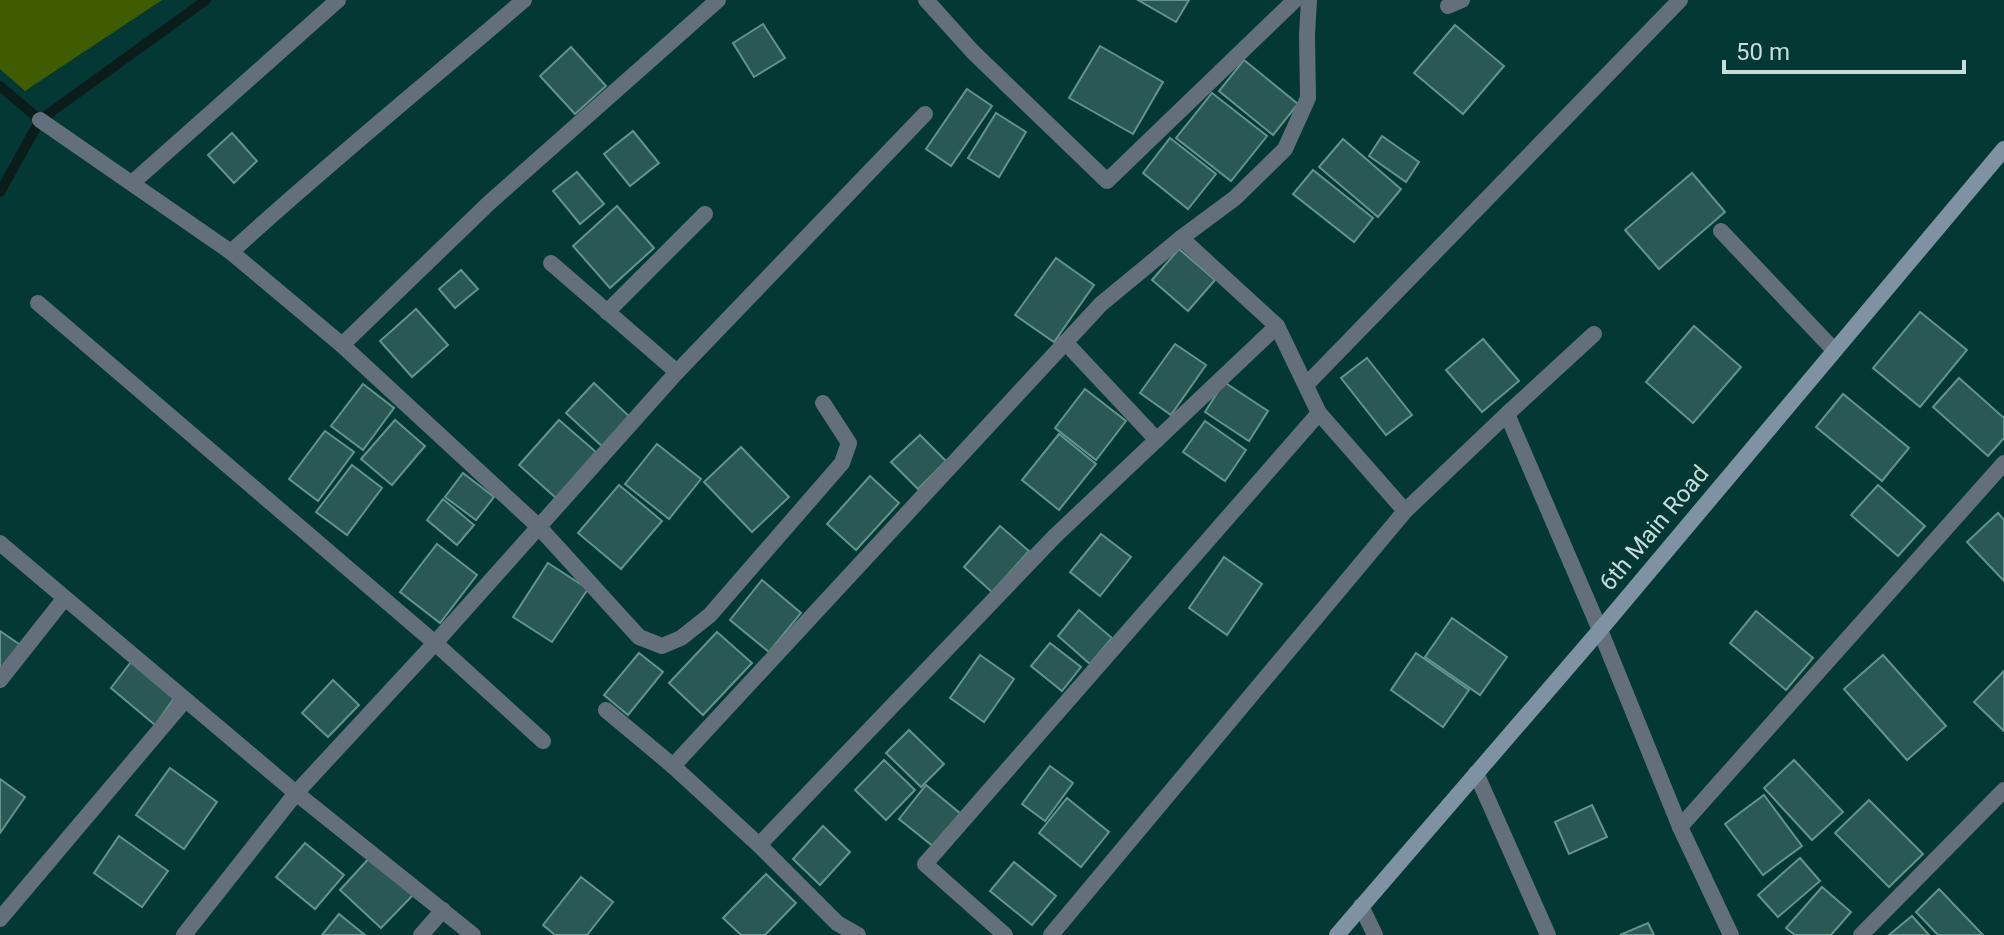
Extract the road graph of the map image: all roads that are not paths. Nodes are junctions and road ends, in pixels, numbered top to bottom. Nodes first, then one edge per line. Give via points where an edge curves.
1 (338, 0) edge
2 (524, 0) edge
3 (718, 0) edge
4 (926, 0) edge
5 (1295, 0) edge
6 (1309, 0) edge
7 (1680, 0) edge
8 (925, 114) dead end
9 (40, 120) dead end
10 (2004, 149) edge
11 (132, 183) junction
12 (705, 214) dead end
13 (1721, 231) dead end
14 (1181, 238) junction
15 (231, 252) junction
16 (551, 263) dead end
17 (38, 303) dead end
18 (607, 312) junction
19 (1277, 326) junction
20 (1594, 334) dead end
21 (1065, 342) junction
22 (342, 345) junction
23 (1834, 350) junction
24 (677, 372) junction
25 (1306, 385) junction
26 (823, 403) dead end
27 (1319, 413) junction
28 (1507, 414) junction
29 (1157, 440) junction
30 (2004, 463) edge
31 (1405, 511) junction
32 (538, 526) junction
33 (0, 543) edge
34 (64, 599) junction
35 (1600, 630) junction
36 (435, 643) junction
37 (0, 680) edge
38 (185, 700) junction
39 (606, 710) dead end
40 (543, 741) dead end
41 (673, 766) junction
42 (1476, 773) junction
43 (2004, 790) edge
44 (296, 793) junction
45 (1680, 827) junction
46 (759, 845) junction
47 (1361, 906) junction
48 (443, 910) junction
49 (0, 919) edge
50 (184, 935) edge
51 (421, 935) edge
52 (473, 935) edge
53 (858, 935) edge
54 (1005, 935) edge
55 (1051, 935) edge
56 (1337, 935) edge
57 (1375, 935) edge
58 (1548, 935) edge
59 (1731, 935) edge
60 (1861, 935) edge

1 - 11 street
2 - 15 street
3 - 22 street via 489,203
4 - 5 street via 1107,181
6 - 14 street via 1308,98 1285,149 1235,198
7 - 25 street
8 - 24 street
9 - 11 street
10 - 23 street, 6th Main Road
11 - 15 street
12 - 18 street
13 - 23 street
14 - 19 street
14 - 21 street via 1101,304
15 - 22 street
16 - 18 street
17 - 36 street
18 - 24 street
19 - 25 street
19 - 29 street
20 - 28 street
21 - 29 street
21 - 41 street
22 - 32 street
23 - 35 street, 6th Main Road
24 - 32 street
25 - 27 street
26 - 32 street via 849,443 842,463 710,615 681,638 662,646 639,637
27 - 31 street
27 - 54 street via 925,864
28 - 31 street
28 - 35 street
29 - 46 street via 1054,537
30 - 45 street
31 - 55 street
32 - 36 street
33 - 34 street
34 - 37 street
34 - 38 street
35 - 42 street, 6th Main Road
35 - 45 street
36 - 40 street
36 - 44 street
38 - 44 street
38 - 49 street
39 - 41 street
41 - 46 street
42 - 47 street, 6th Main Road
42 - 58 street
43 - 60 street
44 - 48 street
44 - 50 street
45 - 59 street
46 - 53 street via 837,923
47 - 56 street, 6th Main Road
47 - 57 street
48 - 51 street
48 - 52 street

